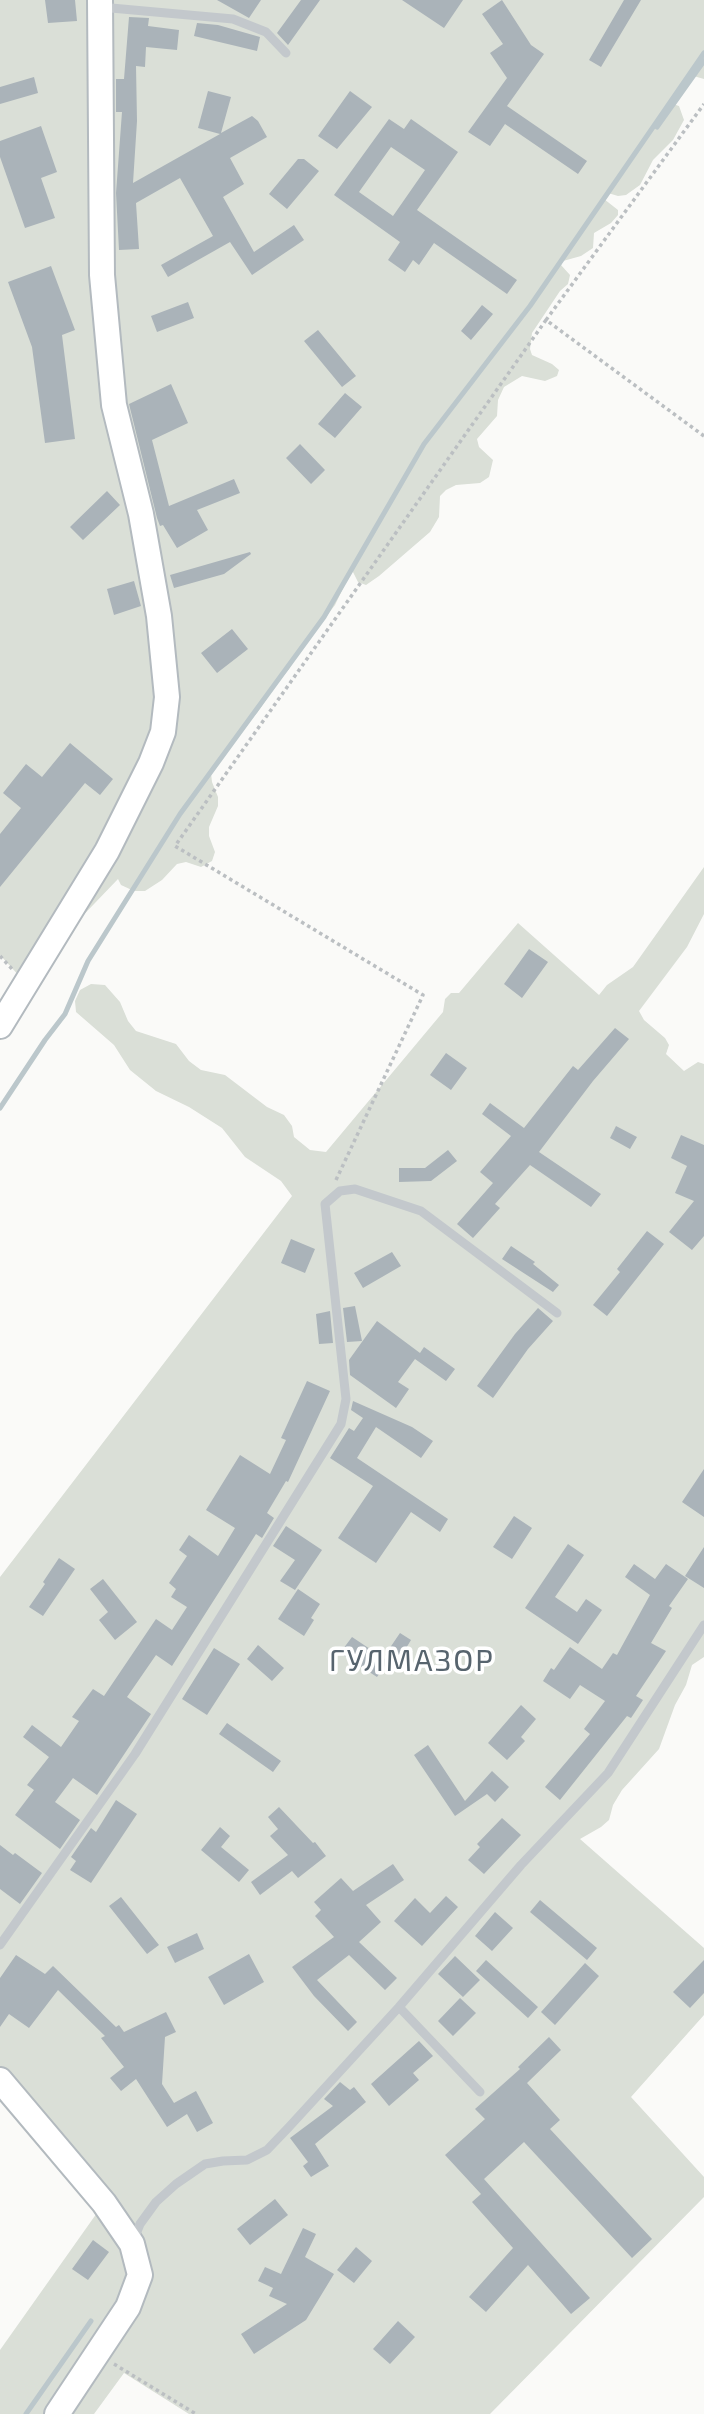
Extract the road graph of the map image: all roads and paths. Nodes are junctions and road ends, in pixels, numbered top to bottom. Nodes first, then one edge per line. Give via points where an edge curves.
1 (99, 2) edge
2 (286, 53) dead end
3 (704, 104) edge
4 (546, 320) junction
5 (704, 436) edge
6 (0, 1026) edge
7 (325, 1204) junction
8 (557, 1313) dead end
9 (704, 1625) edge
10 (0, 1945) edge
11 (399, 2007) junction
12 (0, 2080) edge
13 (480, 2092) dead end
14 (132, 2244) junction
15 (99, 2352) junction
16 (57, 2414) edge
17 (196, 2414) edge

1 - 2 lane via 233,19 266,32
1 - 6 main road via 102,275 114,405 141,514 167,697 163,732 107,851
3 - 4 path
4 - 5 path
4 - 7 path via 175,846 423,995
7 - 8 lane via 340,1191 355,1189 421,1211
7 - 10 lane via 346,1399 341,1424 135,1754
9 - 11 lane via 608,1773 521,1865
11 - 13 lane
11 - 14 lane via 267,2150 247,2160 205,2164 176,2184 148,2213
12 - 14 main road via 104,2203
14 - 15 main road via 140,2275 128,2307
15 - 16 main road
15 - 17 path

